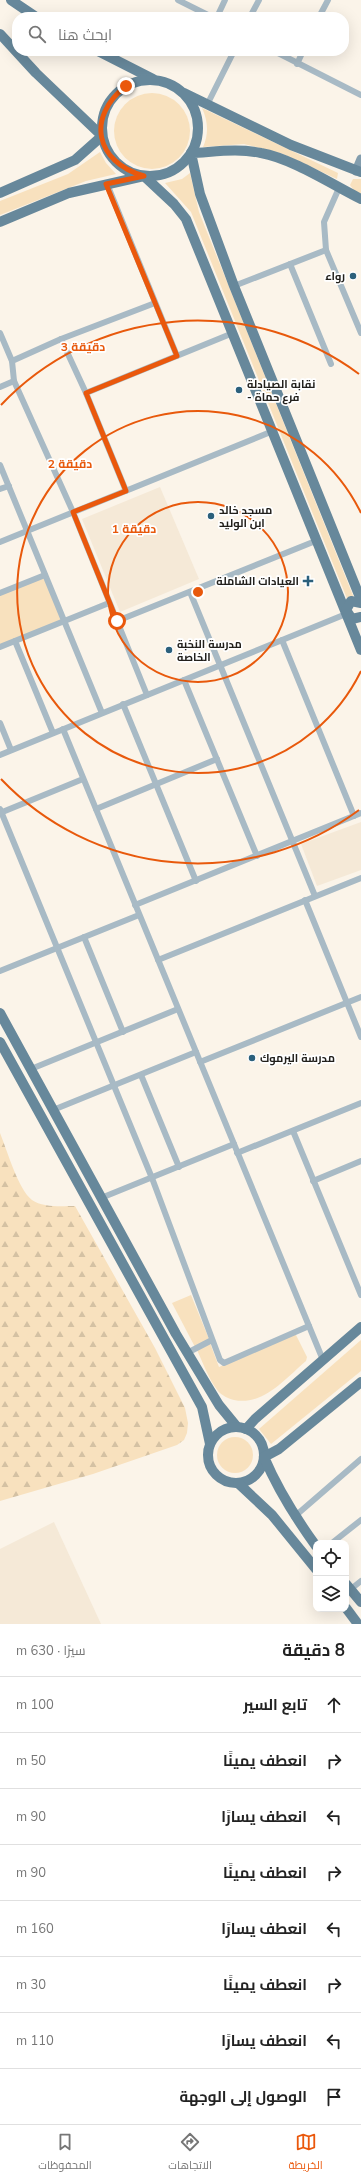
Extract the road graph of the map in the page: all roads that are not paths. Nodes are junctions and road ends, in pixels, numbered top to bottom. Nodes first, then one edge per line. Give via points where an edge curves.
1 (11, 0) edge
2 (178, 0) edge
3 (225, 0) edge
4 (259, 0) edge
5 (328, 0) edge
6 (193, 3) edge
7 (29, 12) edge
8 (205, 12) edge
9 (219, 12) edge
10 (253, 12) edge
11 (322, 12) edge
12 (0, 34) edge
13 (12, 47) edge
14 (20, 56) edge
15 (108, 56) edge
16 (232, 56) edge
17 (283, 56) edge
18 (301, 56) edge
19 (297, 64) junction
20 (155, 80) junction
21 (183, 93) junction
22 (361, 95) edge
23 (208, 103) junction
24 (102, 136) junction
25 (191, 153) junction
26 (361, 159) edge
27 (359, 171) edge
28 (144, 176) junction
29 (106, 184) junction
30 (339, 188) junction
31 (0, 193) edge
32 (361, 199) edge
33 (10, 218) junction
34 (0, 222) edge
35 (0, 227) edge
36 (326, 250) junction
37 (290, 264) junction
38 (234, 286) junction
39 (155, 303) junction
40 (233, 333) junction
41 (361, 333) edge
42 (0, 334) edge
43 (61, 339) junction
44 (177, 356) junction
45 (12, 362) junction
46 (331, 364) dead end
47 (14, 381) junction
48 (0, 387) edge
49 (86, 393) junction
50 (273, 431) junction
51 (0, 465) edge
52 (9, 486) junction
53 (0, 489) edge
54 (126, 491) junction
55 (73, 512) junction
56 (27, 531) junction
57 (318, 540) junction
58 (0, 542) edge
59 (45, 575) junction
60 (190, 592) junction
61 (0, 593) edge
62 (361, 600) edge
63 (109, 603) junction
64 (361, 603) edge
65 (346, 614) junction
66 (361, 617) edge
67 (64, 621) junction
68 (117, 621) junction
69 (282, 640) junction
70 (16, 641) junction
71 (0, 647) edge
72 (361, 650) edge
73 (220, 665) junction
74 (184, 680) junction
75 (147, 695) junction
76 (124, 704) junction
77 (102, 713) junction
78 (0, 723) edge
79 (63, 729) junction
80 (53, 733) junction
81 (11, 750) junction
82 (0, 755) edge
83 (217, 759) junction
84 (84, 779) junction
85 (156, 784) junction
86 (96, 809) junction
87 (0, 812) edge
88 (361, 813) edge
89 (354, 816) junction
90 (292, 841) junction
91 (257, 856) junction
92 (361, 878) edge
93 (196, 881) junction
94 (315, 896) junction
95 (305, 900) junction
96 (135, 905) junction
97 (139, 915) junction
98 (84, 937) junction
99 (57, 948) junction
100 (158, 960) junction
101 (0, 971) edge
102 (361, 997) edge
103 (347, 1003) junction
104 (178, 1009) junction
105 (0, 1013) edge
106 (123, 1032) junction
107 (361, 1037) edge
108 (0, 1042) edge
109 (96, 1043) junction
110 (196, 1052) junction
111 (200, 1062) junction
112 (31, 1069) junction
113 (141, 1075) junction
114 (114, 1086) junction
115 (361, 1103) edge
116 (53, 1110) junction
117 (293, 1131) junction
118 (234, 1144) junction
119 (237, 1153) junction
120 (361, 1161) edge
121 (178, 1167) junction
122 (152, 1178) junction
123 (313, 1180) junction
124 (102, 1198) junction
125 (361, 1295) edge
126 (309, 1326) junction
127 (361, 1327) edge
128 (212, 1340) junction
129 (187, 1353) junction
130 (323, 1360) junction
131 (361, 1382) edge
132 (242, 1428) junction
133 (210, 1444) junction
134 (264, 1458) junction
135 (361, 1459) edge
136 (238, 1483) junction
137 (294, 1517) junction
138 (361, 1520) edge
139 (336, 1540) edge
140 (313, 1542) edge
141 (313, 1565) edge
142 (361, 1581) edge
143 (349, 1586) edge
144 (349, 1587) edge
145 (361, 1602) edge
146 (349, 1612) edge
147 (358, 1624) edge

1 - 7 main road
2 - 6 street
3 - 9 street
4 - 10 street
5 - 11 street
6 - 8 street
12 - 13 main road
14 - 24 main road
15 - 20 main road
16 - 23 street
17 - 19 street
18 - 19 street
19 - 22 street
20 - 21 main road via 170,84
20 - 24 main road via 140,80 114,95 106,107
21 - 23 main road
21 - 25 main road via 193,106 198,122 197,138
23 - 27 main road via 291,145
24 - 28 main road via 106,151 116,163 129,172
24 - 31 main road via 75,160
25 - 28 main road via 171,172 158,176
25 - 30 main road via 238,150 262,153
25 - 38 main road via 200,194
26 - 27 main road
28 - 29 main road
28 - 40 main road via 186,219
29 - 33 main road via 69,193
29 - 39 street
30 - 32 main road
30 - 36 street via 324,222
33 - 34 main road
33 - 35 street
36 - 37 street
36 - 41 street
37 - 38 street
37 - 46 street
38 - 62 main road
39 - 43 street
39 - 44 street
40 - 44 street
40 - 50 main road
42 - 45 street
43 - 45 street
43 - 49 street
44 - 49 street
45 - 47 street
47 - 48 street
47 - 55 street
49 - 54 street
50 - 54 street
50 - 57 main road
51 - 52 street
52 - 53 street
52 - 56 street
54 - 55 street
55 - 56 street
55 - 63 street
56 - 58 street
56 - 59 street
57 - 60 street
57 - 65 main road
59 - 61 street
59 - 67 street
60 - 68 street
60 - 73 street
63 - 67 street
63 - 68 street
64 - 65 main road via 355,601 348,604
65 - 66 main road via 352,619
65 - 69 street
65 - 72 main road
67 - 70 street
67 - 77 street
68 - 75 street
69 - 73 street
69 - 89 street
70 - 71 street
70 - 80 street
73 - 74 street
73 - 90 street
74 - 75 street
74 - 83 street
75 - 76 street
76 - 77 street
76 - 85 street
77 - 79 street
78 - 81 street
79 - 80 street
79 - 84 street
80 - 81 street
81 - 82 street
83 - 85 street
83 - 91 street
84 - 86 street
84 - 87 street
85 - 86 street
85 - 93 street
86 - 96 street
87 - 99 street
88 - 89 street
89 - 90 street
90 - 91 street
90 - 94 street
91 - 93 street
92 - 94 street
93 - 96 street
94 - 95 street
95 - 100 street
95 - 103 street
96 - 97 street
97 - 98 street
97 - 100 street
98 - 99 street
98 - 106 street
99 - 101 street
99 - 109 street
100 - 104 street
102 - 103 street
103 - 107 street
103 - 111 street
104 - 106 street
104 - 110 street
105 - 112 main road
106 - 109 street
108 - 133 main road via 202,1407
109 - 112 street
109 - 114 street
110 - 111 street
110 - 113 street
111 - 118 street
112 - 116 main road
113 - 114 street
113 - 121 street
114 - 116 street
114 - 122 street
115 - 117 street
116 - 124 main road
117 - 119 street
117 - 123 street
118 - 119 street
118 - 121 street
119 - 126 street
120 - 123 street
121 - 122 street
122 - 124 street
122 - 128 street
123 - 125 street
124 - 129 main road
126 - 128 street via 224,1363 220,1360
126 - 130 street
127 - 130 main road
128 - 129 street
129 - 132 main road via 219,1405
130 - 132 main road
131 - 134 main road via 279,1449
132 - 133 main road via 221,1431
132 - 134 main road via 260,1441
133 - 136 main road via 208,1462 211,1470 225,1481
134 - 136 main road via 257,1474
134 - 137 main road
135 - 137 street
136 - 141 main road via 272,1515
137 - 140 main road
138 - 139 street
142 - 143 street
144 - 145 main road
146 - 147 main road

